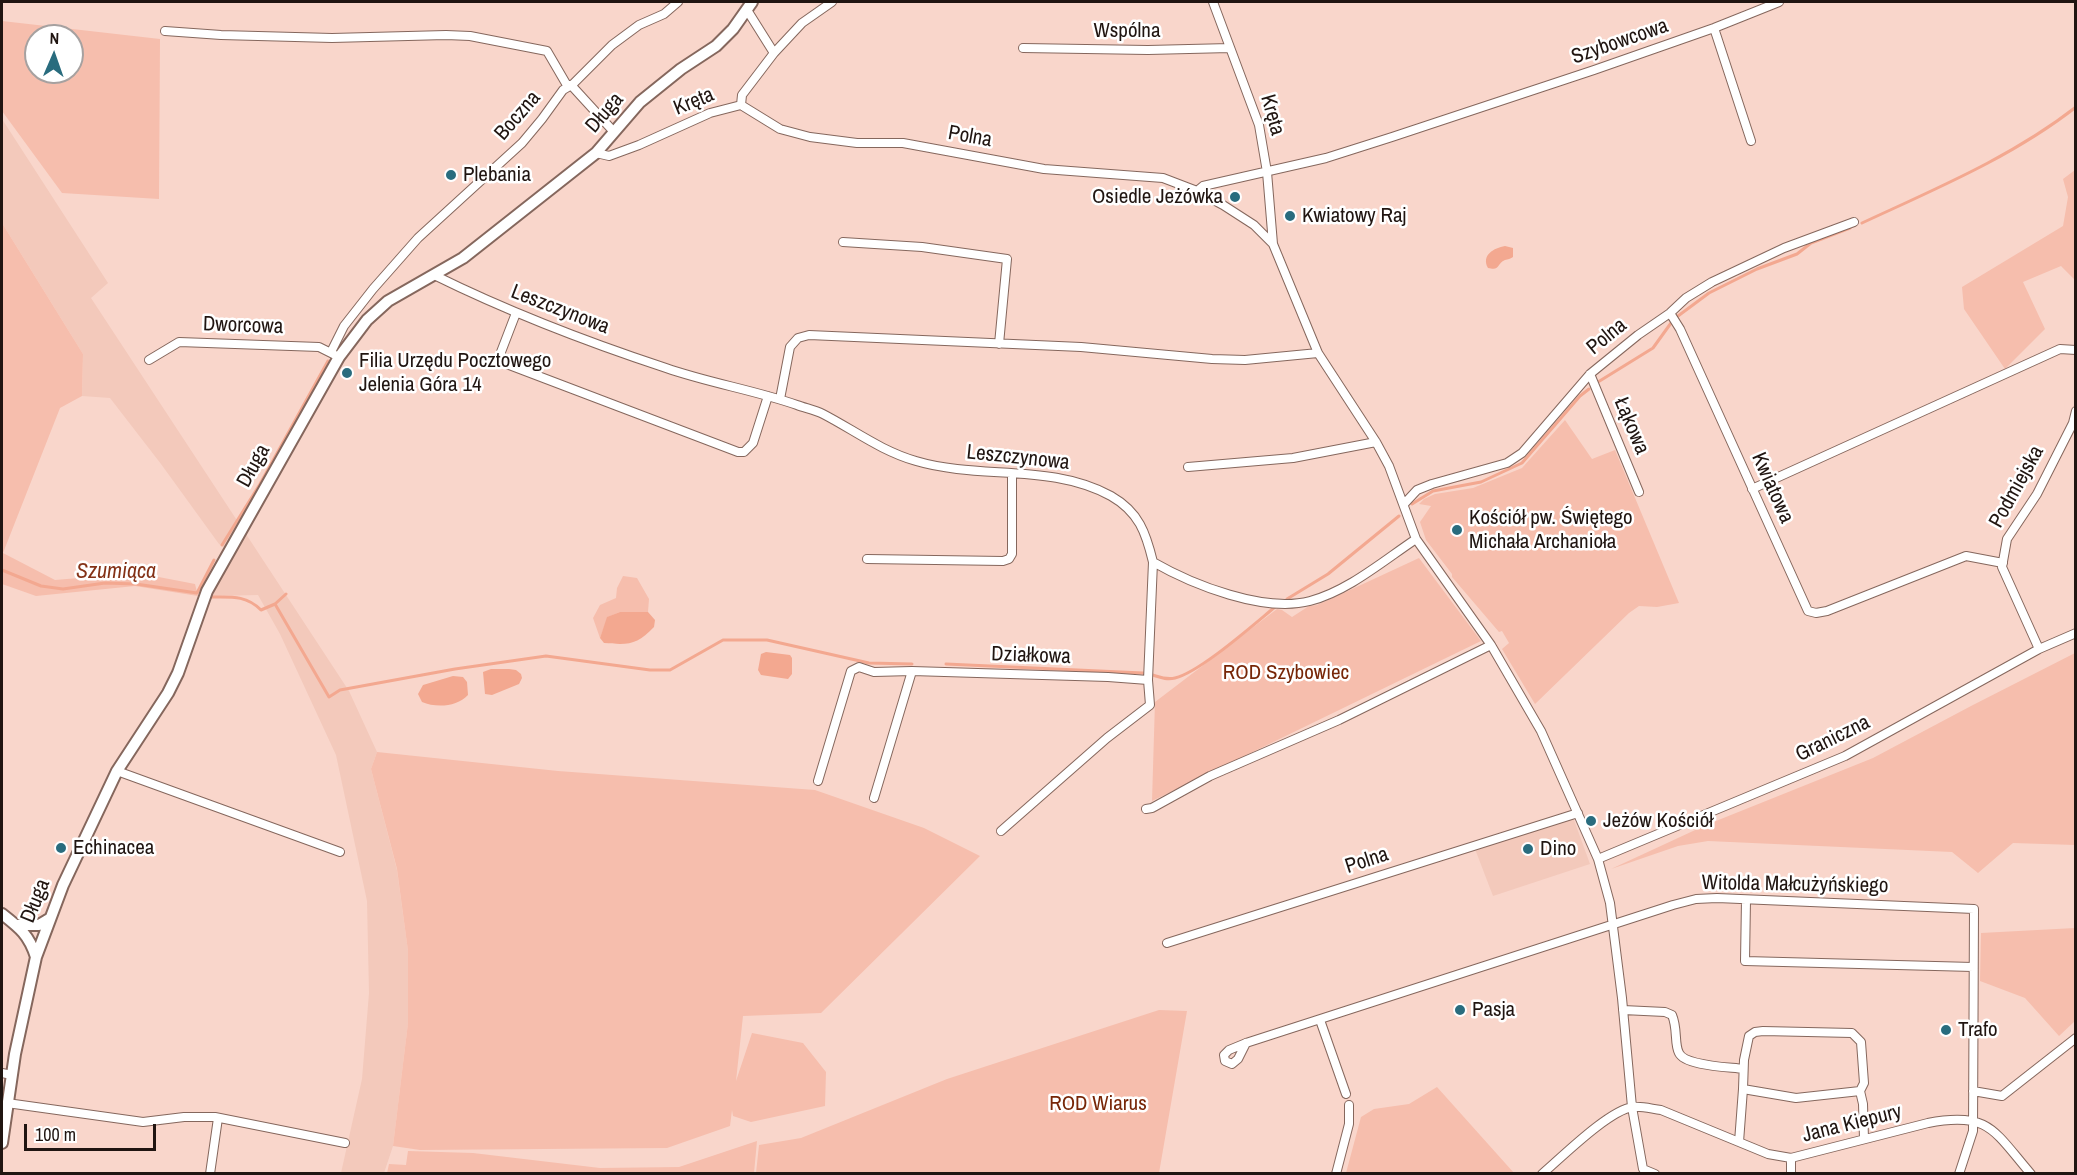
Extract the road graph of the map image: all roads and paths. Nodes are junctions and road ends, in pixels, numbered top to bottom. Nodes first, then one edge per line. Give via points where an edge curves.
1 (678, 2) edge
2 (832, 2) edge
3 (1213, 2) edge
4 (1779, 2) edge
5 (750, 6) edge
6 (1714, 28) junction
7 (165, 31) dead end
8 (1023, 48) dead end
9 (1230, 48) junction
10 (774, 53) junction
11 (569, 86) junction
12 (741, 105) junction
13 (614, 132) junction
14 (1751, 141) dead end
15 (596, 153) junction
16 (1267, 172) junction
17 (1197, 191) junction
18 (1854, 222) dead end
19 (843, 242) dead end
20 (1273, 244) junction
21 (434, 275) junction
22 (516, 313) junction
23 (1670, 313) junction
24 (999, 344) junction
25 (2076, 350) edge
26 (1318, 353) junction
27 (335, 355) junction
28 (149, 360) dead end
29 (1590, 374) junction
30 (768, 396) junction
31 (780, 399) junction
32 (2076, 411) edge
33 (1376, 441) junction
34 (1188, 467) dead end
35 (1012, 474) junction
36 (1752, 489) junction
37 (1639, 492) dead end
38 (1404, 504) junction
39 (1416, 538) junction
40 (867, 559) dead end
41 (1153, 562) junction
42 (2003, 563) junction
43 (2076, 633) edge
44 (1491, 645) junction
45 (2039, 649) junction
46 (912, 671) junction
47 (1149, 678) junction
48 (117, 771) junction
49 (818, 781) dead end
50 (874, 798) dead end
51 (1146, 808) dead end
52 (1578, 813) junction
53 (1001, 831) dead end
54 (340, 852) dead end
55 (1598, 859) junction
56 (1746, 900) junction
57 (2, 914) edge
58 (49, 919) junction
59 (16, 925) junction
60 (1613, 926) junction
61 (1167, 944) dead end
62 (36, 957) junction
63 (1973, 967) junction
64 (1623, 1010) junction
65 (1320, 1020) junction
66 (2076, 1038) edge
67 (1246, 1043) dead end
68 (1743, 1069) junction
69 (7, 1074) edge
70 (1743, 1089) junction
71 (1860, 1091) junction
72 (1972, 1091) junction
73 (1346, 1094) dead end
74 (7, 1103) junction
75 (1349, 1105) dead end
76 (1632, 1107) junction
77 (218, 1118) junction
78 (1972, 1120) junction
79 (1864, 1139) junction
80 (1739, 1142) junction
81 (2, 1143) edge
82 (345, 1143) dead end
83 (1791, 1158) junction
84 (210, 1173) edge
85 (1336, 1173) edge
86 (1542, 1173) edge
87 (1655, 1173) edge
88 (1791, 1173) edge
89 (1959, 1173) edge
90 (2031, 1173) edge

1 - 11 street, Boczna via 612,45
2 - 10 street, Kręta via 802,23
3 - 9 street, Kręta
4 - 6 street, Szybowcowa
5 - 10 street
5 - 13 street, Długa via 716,46 640,102
6 - 14 street
6 - 16 street, Szybowcowa via 1472,111 1326,158
7 - 11 street via 332,38 470,36 547,51
8 - 9 street, Wspólna
9 - 16 street, Kręta via 1259,125
10 - 12 street, Kręta via 742,95
11 - 13 street
11 - 27 street, Boczna via 522,143 410,247 350,319
12 - 15 street, Kręta via 710,113 609,156
12 - 17 street, Polna via 780,129 810,137 903,143 1044,169 1162,178
13 - 15 street, Długa
15 - 21 street, Długa via 463,258
16 - 17 street via 1203,186
16 - 20 street, Kręta
17 - 20 street, Polna via 1254,225
18 - 23 street, Polna via 1784,248 1712,282
19 - 24 street via 921,247 1007,260
20 - 26 street, Polna
21 - 22 street, Leszczynowa
21 - 27 street, Długa via 400,292 380,308
22 - 30 street, Leszczynowa via 668,369
22 - 30 street via 501,352 504,363 738,452 744,452 753,443
23 - 29 street, Polna
23 - 36 street, Kwiatowa
24 - 26 street via 1245,360
24 - 31 street via 810,335 798,338 790,347
25 - 36 street via 2060,350
26 - 33 street, Polna
27 - 28 street, Dworcowa via 319,347 179,342
27 - 48 street, Długa via 207,591 168,693
29 - 37 street, Łąkowa
29 - 38 street, Polna via 1522,453 1417,490
30 - 31 street, Leszczynowa
31 - 35 street, Leszczynowa via 822,414 914,461 943,468
32 - 42 street, Podmiejska via 2037,494 2007,539
33 - 34 street via 1293,458
33 - 38 street, Polna
35 - 40 street via 1009,559
35 - 41 street, Leszczynowa via 1060,478 1113,497 1135,514
36 - 42 street, Kwiatowa via 1808,611 1816,614 1966,556
38 - 39 street, Polna
39 - 41 street via 1341,588 1310,601 1290,604 1243,598 1200,585
39 - 44 street, Polna
41 - 47 street
42 - 45 street, Podmiejska
43 - 45 street, Graniczna
44 - 51 street
44 - 52 street, Polna via 1540,732
45 - 55 street, Graniczna via 1845,756
46 - 47 street, Działkowa
46 - 49 street, Działkowa via 850,671
46 - 50 street
47 - 53 street via 1150,705
48 - 54 street
48 - 58 street, Długa
52 - 55 street, Polna
52 - 61 street, Polna
55 - 60 street, Polna
56 - 60 street, Witolda Małcużyńskiego via 1696,899
56 - 63 street, Witolda Małcużyńskiego via 1974,909
56 - 63 street via 1745,961
57 - 59 street
58 - 59 street via 39,925
58 - 62 street, Długa
59 - 62 street via 31,942
60 - 64 street
60 - 65 street, Witolda Małcużyńskiego
62 - 69 street, Długa
63 - 72 street, Witolda Małcużyńskiego
64 - 68 street via 1665,1012 1672,1016 1677,1025 1678,1052 1687,1061
64 - 76 street
65 - 67 street, Witolda Małcużyńskiego
65 - 73 street
66 - 72 street via 2002,1096
68 - 70 street, Jana Kiepury
68 - 71 street, Jana Kiepury via 1749,1036 1755,1032 1852,1033 1861,1042 1864,1083
69 - 74 street, Długa
70 - 71 street via 1796,1098
70 - 80 street, Jana Kiepury
71 - 79 street
72 - 78 street, Witolda Małcużyńskiego
74 - 77 street via 143,1122
74 - 81 street, Długa
75 - 85 street via 1349,1124
76 - 80 street, Jana Kiepury via 1661,1110
76 - 86 street via 1607,1119
76 - 87 street via 1643,1169
77 - 82 street
77 - 84 street
78 - 79 street, Jana Kiepury via 1949,1119
78 - 89 street, Witolda Małcużyńskiego
78 - 90 street via 2000,1137
79 - 83 street, Jana Kiepury
80 - 83 street, Jana Kiepury
83 - 88 street

